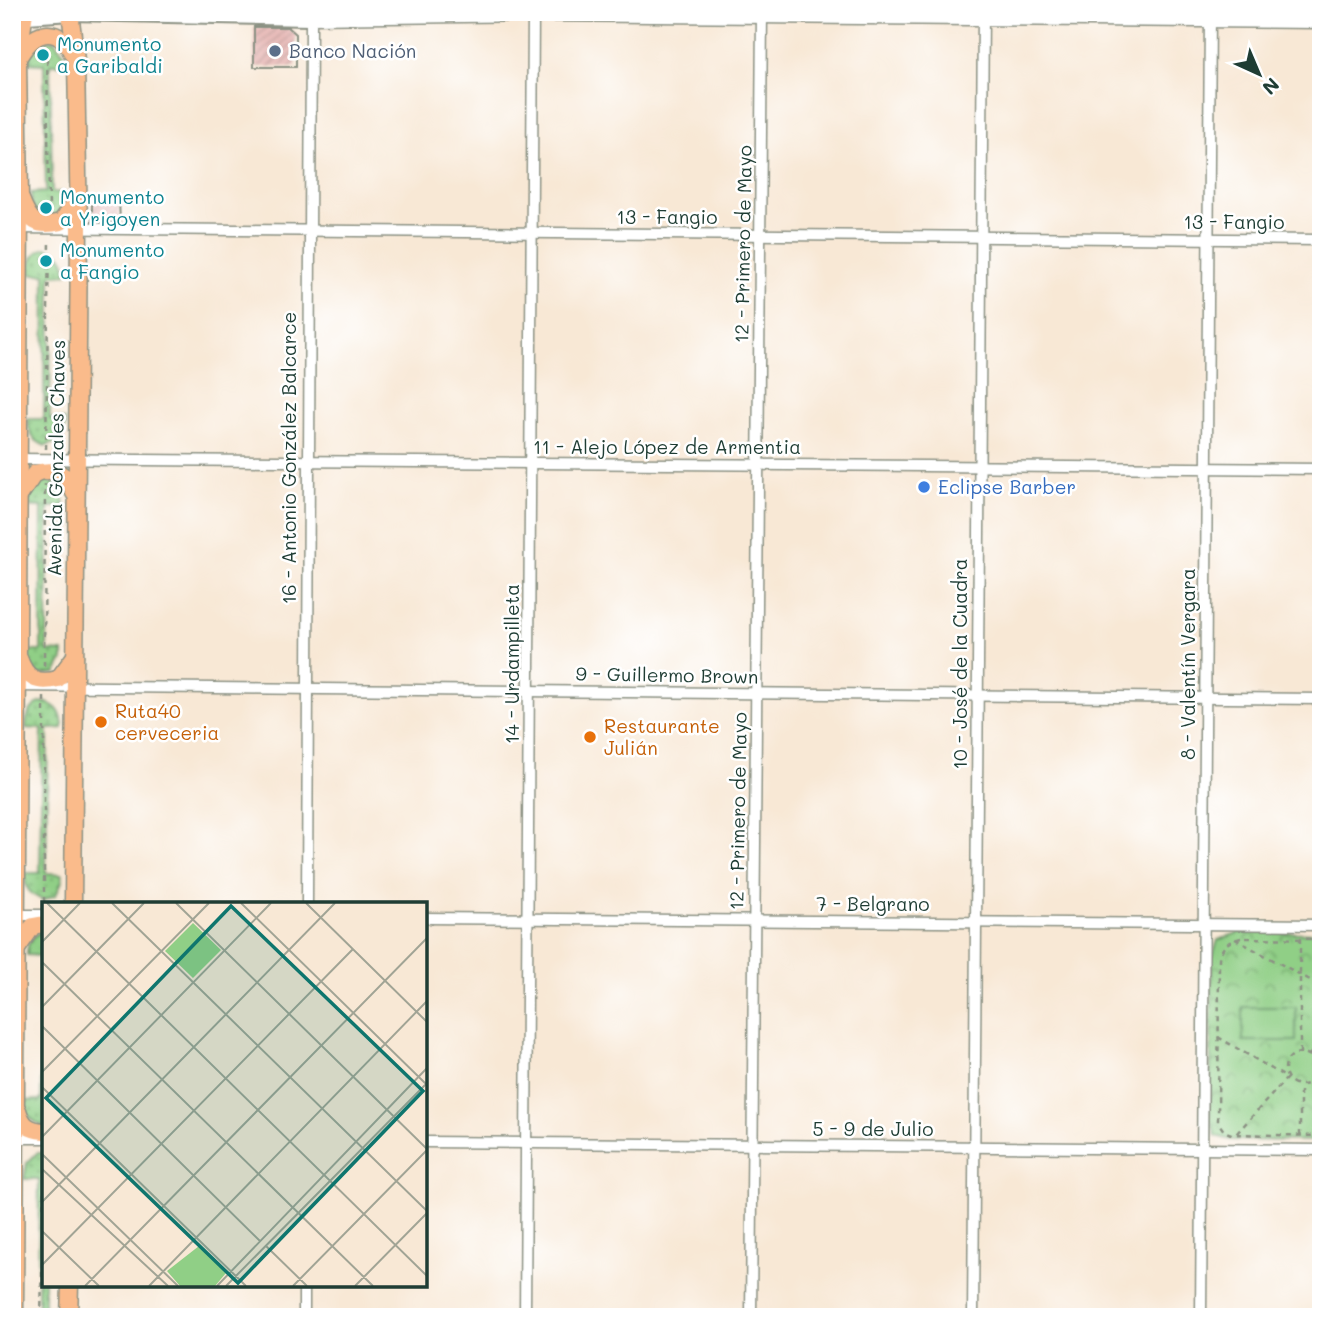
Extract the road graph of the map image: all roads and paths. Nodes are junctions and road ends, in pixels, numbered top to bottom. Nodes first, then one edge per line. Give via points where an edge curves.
1 (71, 13) edge
2 (533, 14) edge
3 (311, 15) edge
4 (762, 15) edge
5 (20, 16) edge
6 (983, 16) edge
7 (1210, 17) edge
8 (1321, 23) edge
9 (18, 59) junction
10 (76, 60) junction
11 (20, 197) junction
12 (79, 199) junction
13 (16, 228) edge
14 (79, 230) junction
15 (310, 232) junction
16 (532, 234) junction
17 (760, 236) junction
18 (981, 237) junction
19 (1209, 239) junction
20 (1321, 240) edge
21 (16, 459) edge
22 (77, 459) junction
23 (309, 461) junction
24 (530, 463) junction
25 (758, 465) junction
26 (979, 467) junction
27 (1207, 468) junction
28 (1321, 469) edge
29 (19, 497) junction
30 (76, 498) junction
31 (18, 655) junction
32 (75, 656) junction
33 (15, 686) edge
34 (75, 687) junction
35 (307, 689) junction
36 (530, 691) junction
37 (756, 694) junction
38 (977, 696) junction
39 (1205, 698) junction
40 (1321, 699) edge
41 (73, 902) edge
42 (307, 902) edge
43 (15, 915) edge
44 (42, 915) edge
45 (427, 918) edge
46 (528, 919) junction
47 (754, 921) junction
48 (976, 923) junction
49 (42, 924) edge
50 (1204, 924) junction
51 (1321, 925) edge
52 (1300, 938) junction
53 (1235, 939) junction
54 (1321, 939) edge
55 (17, 950) junction
56 (1300, 975) junction
57 (1321, 986) edge
58 (1219, 1037) junction
59 (1321, 1042) edge
60 (1300, 1053) junction
61 (1308, 1055) junction
62 (1316, 1075) junction
63 (1321, 1077) edge
64 (1287, 1078) junction
65 (1300, 1085) junction
66 (16, 1104) junction
67 (42, 1131) edge
68 (1236, 1134) junction
69 (1300, 1136) junction
70 (1321, 1136) edge
71 (14, 1138) edge
72 (42, 1139) edge
73 (427, 1142) edge
74 (526, 1143) junction
75 (752, 1145) junction
76 (974, 1147) junction
77 (1202, 1149) junction
78 (1321, 1150) edge
79 (42, 1275) edge
80 (69, 1287) edge
81 (304, 1287) edge
82 (15, 1317) edge
83 (41, 1317) edge
84 (69, 1317) edge
85 (304, 1317) edge
86 (525, 1317) edge
87 (751, 1317) edge
88 (972, 1317) edge
89 (1201, 1317) edge

1 - 3 street
1 - 5 street
1 - 10 main road, Avenida Gonzales Chaves
2 - 3 street
2 - 4 street
2 - 16 street, 14 - Urdampilleta
3 - 15 street, 16 - Antonio González Balcarce
4 - 6 street
4 - 17 street, 12 - Primero de Mayo
5 - 9 main road, Avenida Gonzales Chaves
6 - 7 street
6 - 18 street, 10 - José de la Cuadra
7 - 8 street
7 - 19 street, 8 - Valentín Vergara
9 - 10 main road via 34,37 47,33 60,37
9 - 11 main road, Avenida Gonzales Chaves
10 - 12 main road, Avenida Gonzales Chaves
11 - 12 main road via 35,223 49,225 61,222
11 - 13 main road, Avenida Gonzales Chaves
12 - 14 main road, Avenida Gonzales Chaves
13 - 14 street, 13 - Fangio
13 - 21 main road, Avenida Gonzales Chaves
14 - 15 street, 13 - Fangio
14 - 22 main road, Avenida Gonzales Chaves
15 - 16 street, 13 - Fangio
15 - 23 street, 16 - Antonio González Balcarce
16 - 17 street, 13 - Fangio
16 - 24 street, 14 - Urdampilleta
17 - 18 street, 13 - Fangio
17 - 25 street, 12 - Primero de Mayo
18 - 19 street, 13 - Fangio
18 - 26 street, 10 - José de la Cuadra
19 - 20 street, 13 - Fangio
19 - 27 street, 8 - Valentín Vergara
21 - 22 street, 11 - Alejo López de Armentia
21 - 29 main road, Avenida Gonzales Chaves
22 - 23 street, 11 - Alejo López de Armentia
22 - 30 main road, Avenida Gonzales Chaves
23 - 24 street, 11 - Alejo López de Armentia
23 - 35 street, 16 - Antonio González Balcarce
24 - 25 street, 11 - Alejo López de Armentia
24 - 36 street, 14 - Urdampilleta
25 - 26 street, 11 - Alejo López de Armentia
25 - 37 street, 12 - Primero de Mayo
26 - 27 street, 11 - Alejo López de Armentia
26 - 38 street, 10 - José de la Cuadra
27 - 28 street, 11 - Alejo López de Armentia
27 - 39 street, 8 - Valentín Vergara
29 - 30 main road via 35,473 48,470 61,472 71,481
29 - 31 main road, Avenida Gonzales Chaves
30 - 32 main road, Avenida Gonzales Chaves
31 - 32 main road via 32,680 46,682 58,679
31 - 33 main road, Avenida Gonzales Chaves
32 - 34 main road, Avenida Gonzales Chaves
33 - 34 street, 9 - Guillermo Brown
33 - 43 main road, Avenida Gonzales Chaves
34 - 35 street, 9 - Guillermo Brown
34 - 41 main road, Avenida Gonzales Chaves
35 - 36 street, 9 - Guillermo Brown
35 - 42 street, 16 - Antonio González Balcarce
36 - 37 street, 9 - Guillermo Brown
36 - 46 street, 14 - Urdampilleta
37 - 38 street, 9 - Guillermo Brown
37 - 47 street, 12 - Primero de Mayo
38 - 39 street, 9 - Guillermo Brown
38 - 48 street, 10 - José de la Cuadra
39 - 40 street, 9 - Guillermo Brown
39 - 50 street, 8 - Valentín Vergara
43 - 44 street
43 - 55 main road, Avenida Gonzales Chaves
45 - 46 street, 7 - Belgrano
46 - 47 street, 7 - Belgrano
46 - 74 street, 14 - Urdampilleta
47 - 48 street, 7 - Belgrano
47 - 75 street, 12 - Primero de Mayo
48 - 50 street, 7 - Belgrano
48 - 76 street, 10 - José de la Cuadra
49 - 55 main road via 33,926
50 - 51 street, 7 - Belgrano
50 - 77 street, 8 - Valentín Vergara
52 - 53 path
52 - 54 path
52 - 56 path
53 - 56 path
53 - 58 path via 1226,944 1219,958
55 - 66 main road, Avenida Gonzales Chaves
56 - 57 path
56 - 60 path
58 - 64 path
58 - 68 path via 1218,1122 1224,1131
59 - 61 path
60 - 61 path
60 - 64 path via 1286,1063
61 - 62 path via 1315,1063
62 - 63 path
62 - 65 path
64 - 65 path
64 - 68 path
65 - 69 path
66 - 67 main road via 20,1120 29,1129
66 - 71 main road, Avenida Gonzales Chaves
68 - 69 path
69 - 70 path
71 - 72 street
71 - 82 main road, Avenida Gonzales Chaves
73 - 74 street, 5 - 9 de Julio
74 - 75 street, 5 - 9 de Julio
74 - 86 street, 14 - Urdampilleta
75 - 76 street, 5 - 9 de Julio
75 - 87 street, 12 - Primero de Mayo
76 - 77 street, 5 - 9 de Julio
76 - 88 street, 10 - José de la Cuadra
77 - 78 street, 5 - 9 de Julio
77 - 89 street, 8 - Valentín Vergara
79 - 83 path
80 - 84 main road
81 - 85 street

